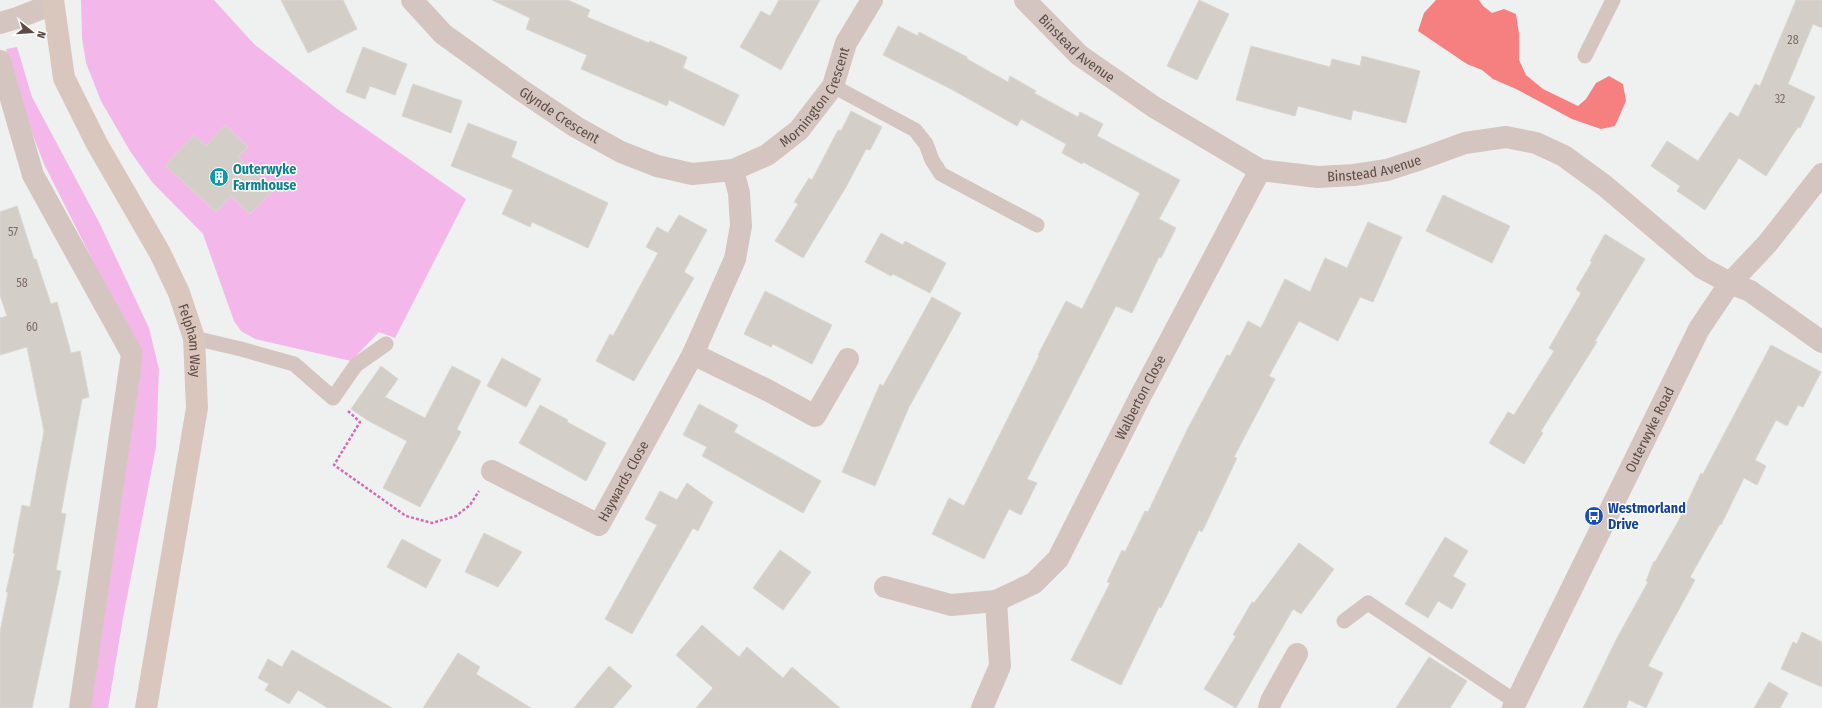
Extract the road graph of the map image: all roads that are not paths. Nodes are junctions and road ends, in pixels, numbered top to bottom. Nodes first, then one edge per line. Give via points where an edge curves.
1 (412, 0) edge
2 (872, 0) edge
3 (1024, 0) edge
4 (1613, 0) edge
5 (54, 2) edge
6 (0, 23) edge
7 (1585, 56) dead end
8 (0, 61) edge
9 (833, 86) junction
10 (733, 170) junction
11 (1260, 170) junction
12 (1822, 174) edge
13 (1037, 225) dead end
14 (1730, 283) junction
15 (194, 338) junction
16 (1822, 342) edge
17 (386, 344) dead end
18 (693, 354) junction
19 (848, 359) dead end
20 (492, 471) road end
21 (886, 587) dead end
22 (996, 601) junction
23 (1344, 621) dead end
24 (1297, 654) dead end
25 (1515, 705) edge
26 (80, 708) edge
27 (146, 708) edge
28 (982, 708) edge
29 (1269, 708) edge

1 - 10 street, Glynde Crescent via 443,34 527,94 621,152 657,166 692,174
2 - 9 street, Mornington Crescent via 846,43
3 - 11 street, Binstead Avenue via 1080,55 1154,107
4 - 7 lane
5 - 6 street
5 - 15 main road, Felpham Way via 64,78 97,144 160,253 179,293
8 - 26 street via 33,175 132,354
9 - 10 street, Mornington Crescent via 799,130 766,155
9 - 13 lane via 915,130 926,144 941,174
10 - 18 street, Haywards Close via 739,193 741,226 735,259
11 - 14 street, Binstead Avenue via 1318,177 1354,175 1387,170 1464,142 1506,137 1536,143 1564,156 1605,186 1702,268
11 - 22 street, Walberton Close via 1058,559 1034,582
12 - 14 street, Outerwyke Road via 1767,244
14 - 16 street, Binstead Avenue via 1750,290
14 - 25 street, Outerwyke Road via 1699,329
15 - 17 lane via 294,364 333,398 356,365
15 - 27 main road, Felpham Way via 196,408
18 - 19 street via 815,416
18 - 20 street, Haywards Close via 599,525
21 - 22 street, Walberton Close via 951,605
22 - 28 street via 1000,666
23 - 25 lane via 1368,604
24 - 29 street

